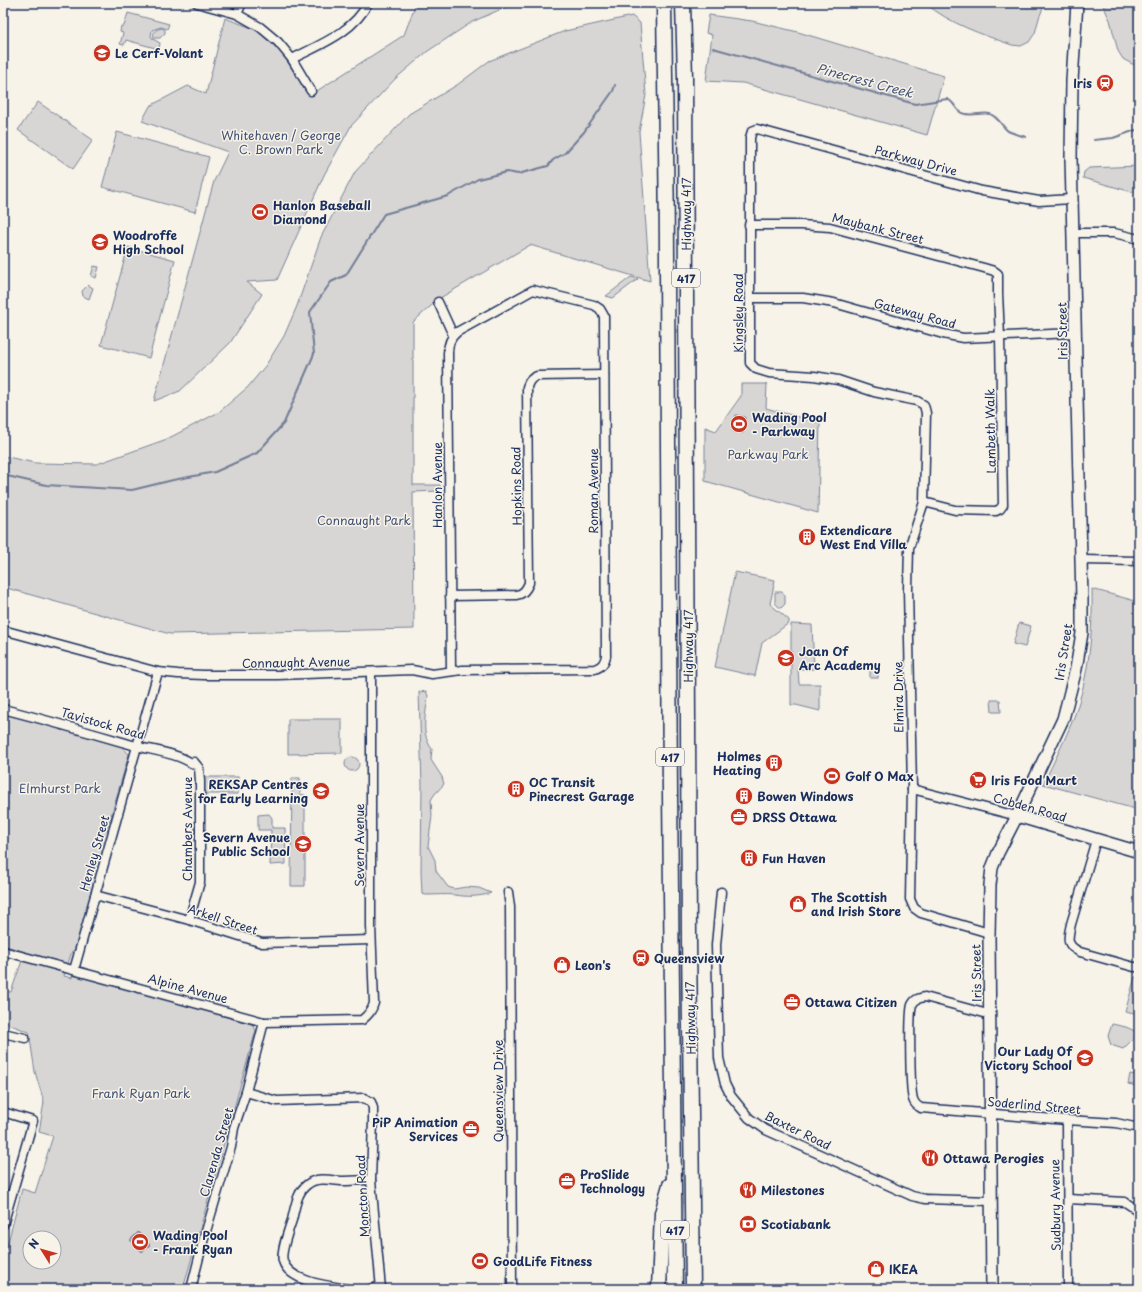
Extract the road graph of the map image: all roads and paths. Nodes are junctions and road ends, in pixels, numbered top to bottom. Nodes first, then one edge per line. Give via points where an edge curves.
1 (196, 3) edge
2 (242, 3) edge
3 (368, 3) edge
4 (664, 3) edge
5 (682, 3) edge
6 (690, 3) edge
7 (1078, 3) edge
8 (237, 14) junction
9 (686, 18) junction
10 (292, 60) junction
11 (311, 90) dead end
12 (755, 130) joint
13 (1072, 199) junction
14 (750, 225) junction
15 (1073, 233) junction
16 (1139, 239) edge
17 (998, 274) joint
18 (750, 298) junction
19 (438, 302) dead end
20 (1074, 333) junction
21 (453, 335) junction
22 (1000, 337) junction
23 (604, 375) junction
24 (925, 407) joint
25 (924, 502) junction
26 (1081, 560) junction
27 (1139, 561) edge
28 (450, 596) junction
29 (3, 630) edge
30 (595, 669) joint
31 (451, 671) junction
32 (158, 672) junction
33 (371, 672) junction
34 (3, 709) edge
35 (136, 746) junction
36 (194, 762) joint
37 (912, 789) junction
38 (1017, 816) junction
39 (1096, 840) junction
40 (1139, 852) edge
41 (508, 892) dead end
42 (721, 892) dead end
43 (95, 895) junction
44 (190, 920) junction
45 (989, 933) junction
46 (371, 940) junction
47 (3, 951) edge
48 (1139, 967) edge
49 (74, 970) junction
50 (990, 1013) junction
51 (368, 1015) joint
52 (264, 1022) junction
53 (3, 1033) edge
54 (25, 1038) dead end
55 (246, 1092) junction
56 (3, 1112) edge
57 (990, 1113) junction
58 (1067, 1120) junction
59 (1139, 1128) edge
60 (674, 1172) junction
61 (371, 1180) junction
62 (7, 1195) edge
63 (1068, 1199) junction
64 (693, 1201) junction
65 (991, 1201) junction
66 (1139, 1216) edge
67 (3, 1226) edge
68 (381, 1288) edge
69 (191, 1289) edge
70 (348, 1289) edge
71 (370, 1289) edge
72 (512, 1289) edge
73 (659, 1289) edge
74 (675, 1289) edge
75 (693, 1289) edge
76 (700, 1289) edge
77 (992, 1289) edge
78 (1068, 1289) edge

1 - 8 street
2 - 8 street
3 - 10 street via 364,12 344,31
4 - 60 highway, 417
5 - 9 highway
6 - 9 highway
7 - 13 street, Iris Street via 1071,110
8 - 10 street via 260,27 278,42
9 - 64 highway, Highway 417 / 417 via 689,939
10 - 11 street
12 - 13 street, Parkway Drive via 982,191 1039,201
12 - 14 street, Kingsley Road via 750,138
13 - 15 street, Iris Street
14 - 17 street, Maybank Street via 830,227 984,268
14 - 18 street, Kingsley Road
15 - 16 street via 1114,233
15 - 20 street, Iris Street
17 - 22 street, Lambeth Walk
18 - 22 street, Gateway Road via 803,298 834,303 963,338
18 - 24 street, Kingsley Road via 750,363 756,369 769,373 838,380 874,392 917,401
19 - 21 street
20 - 22 street, Gateway Road
20 - 26 street, Iris Street
21 - 23 street, Roman Avenue via 534,290 594,305 604,316
21 - 28 street, Hanlon Avenue via 448,345
22 - 25 street, Lambeth Walk via 1003,505 996,511 955,510
23 - 28 street, Hopkins Road via 537,376 528,383 527,588 516,595
23 - 30 street, Roman Avenue via 606,656 601,667
24 - 25 street, Elmira Drive
25 - 37 street, Elmira Drive via 909,548
26 - 27 street
26 - 38 street, Iris Street via 1082,633 1076,669 1063,719
28 - 31 street, Hanlon Avenue
29 - 32 street, Connaught Avenue
30 - 31 street, Connaught Avenue
31 - 33 street, Connaught Avenue via 432,674 412,670
32 - 33 street, Connaught Avenue via 256,676
32 - 35 street, Henley Street
33 - 46 street, Severn Avenue
34 - 35 street, Tavistock Road
35 - 36 street, Tavistock Road via 184,757 193,764
35 - 43 street, Henley Street
36 - 44 street, Chambers Avenue via 200,780 200,882
37 - 38 street, Cobden Road
37 - 45 street, Elmira Drive via 910,899 914,908 921,913
38 - 39 street, Cobden Road
38 - 45 street, Iris Street via 992,868
39 - 40 street, Cobden Road
39 - 48 street via 1071,924 1069,944 1080,952
41 - 72 street, Queensview Drive
42 - 65 street, Baxter Road via 716,945 719,1058 725,1084 741,1109 766,1130 912,1196 925,1199
43 - 44 street, Arkell Street
43 - 49 street, Henley Street
44 - 46 street, Arkell Street via 262,944
45 - 50 street, Iris Street
46 - 51 street, Severn Avenue via 374,1003
47 - 49 street, Alpine Avenue
49 - 52 street, Alpine Avenue
50 - 57 street, Iris Street
50 - 57 street, Soderlind Street via 925,997 917,999 912,1005 911,1023 911,1084 916,1105
51 - 52 street, Alpine Avenue via 362,1020
52 - 55 street, Clarenda Street
53 - 54 street
55 - 61 street, Moncton Road via 277,1101 364,1098 371,1102
55 - 69 street, Clarenda Street
56 - 62 street via 33,1121
57 - 58 street, Soderlind Street
57 - 65 street, Iris Street
58 - 59 street, Soderlind Street via 1116,1123
58 - 63 street, Sudbury Avenue
60 - 73 highway via 662,1213
60 - 74 highway, 417
61 - 68 street, Moncton Road
61 - 70 street via 322,1179 308,1184 298,1195 284,1246 283,1261 290,1273 326,1286
62 - 67 street
63 - 66 street via 1125,1202 1137,1210
63 - 78 street, Sudbury Avenue
64 - 75 highway, Highway 417 / 417
64 - 76 highway
65 - 77 street, Iris Street
68 - 71 street

